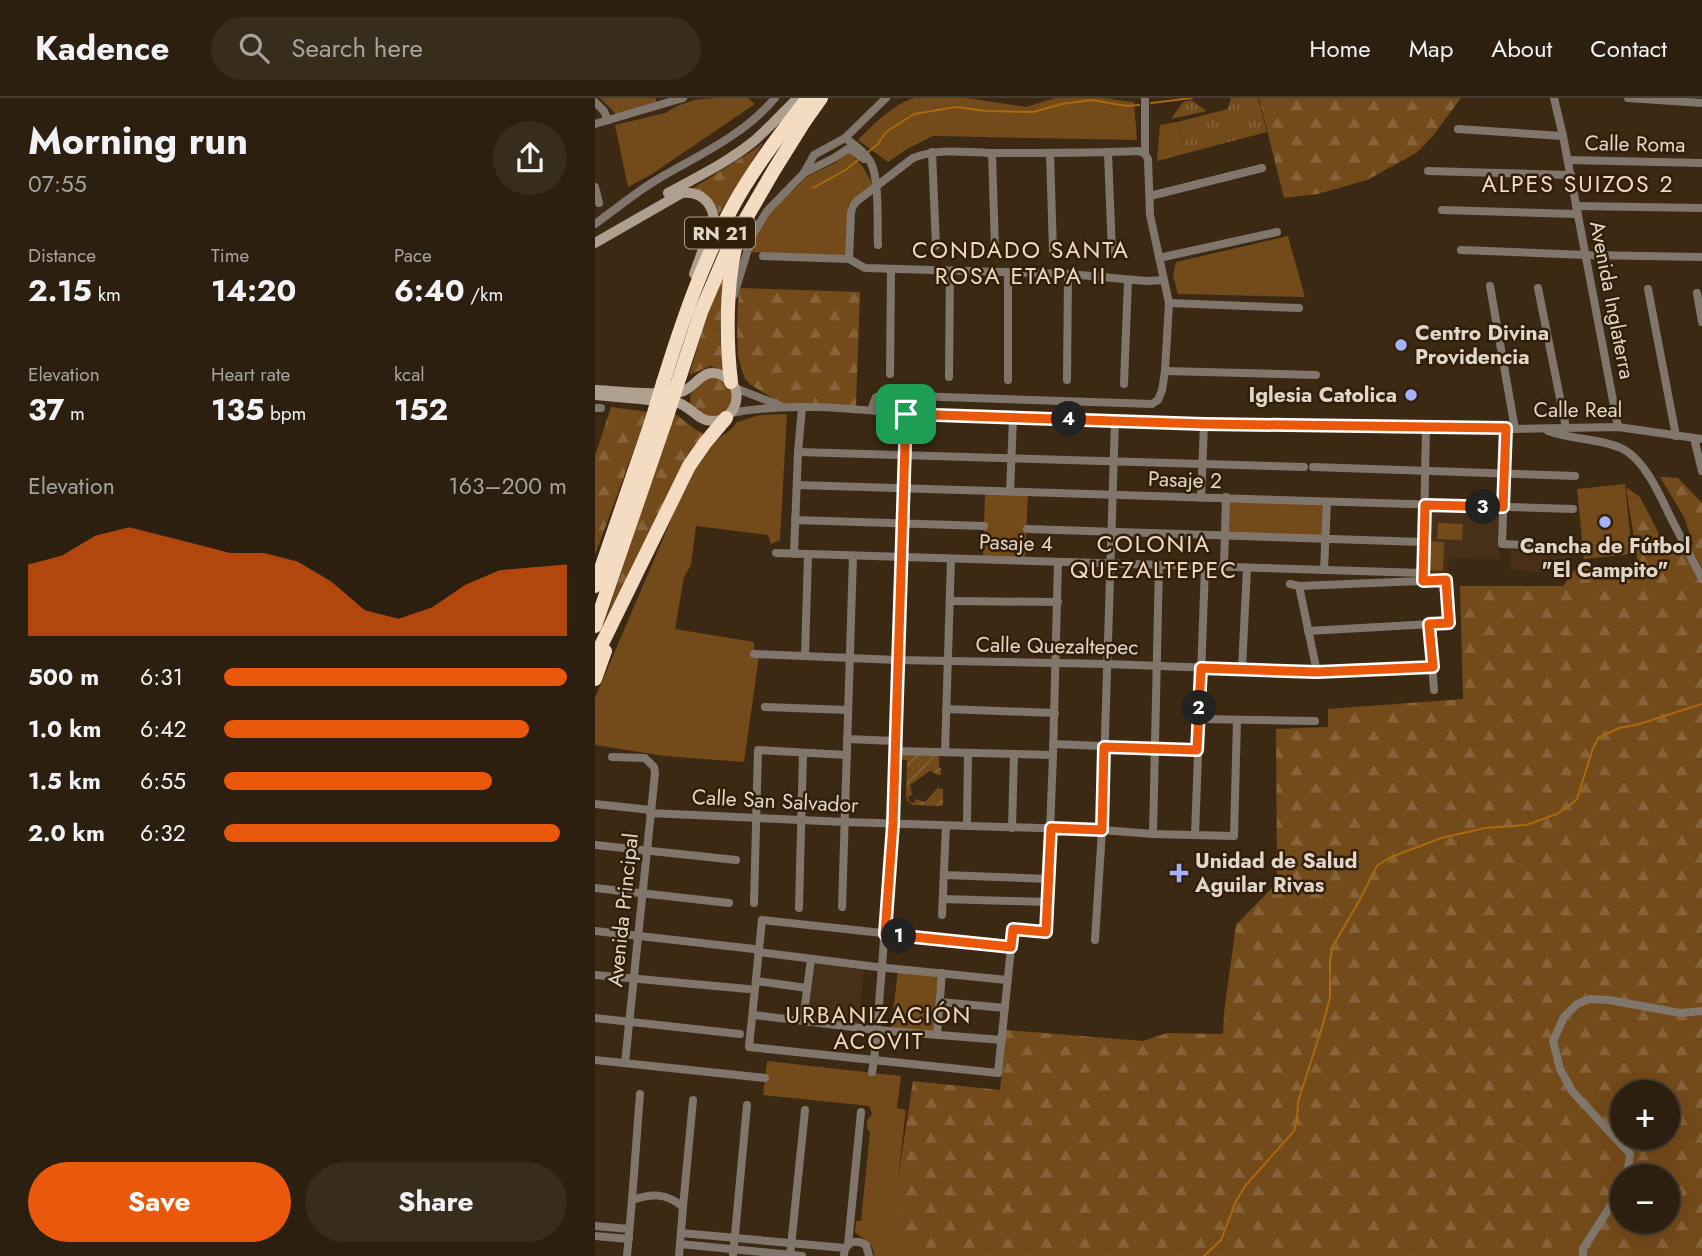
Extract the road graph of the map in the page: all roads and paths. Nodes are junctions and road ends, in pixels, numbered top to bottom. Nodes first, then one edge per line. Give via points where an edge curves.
1 (683, 98) edge
2 (772, 98) edge
3 (798, 98) edge
4 (808, 98) edge
5 (821, 98) edge
6 (831, 98) edge
7 (885, 98) edge
8 (1145, 98) edge
9 (1554, 98) edge
10 (1627, 98) edge
11 (668, 100) edge
12 (595, 102) edge
13 (1702, 103) edge
14 (608, 120) junction
15 (595, 124) edge
16 (1458, 129) dead end
17 (1563, 136) junction
18 (845, 138) junction
19 (932, 152) junction
20 (992, 153) junction
21 (1051, 153) junction
22 (1108, 153) junction
23 (1145, 154) junction
24 (1568, 160) junction
25 (871, 162) junction
26 (1702, 163) edge
27 (1262, 168) dead end
28 (774, 170) junction
29 (1428, 171) dead end
30 (804, 173) junction
31 (1570, 175) junction
32 (876, 186) junction
33 (595, 187) edge
34 (1150, 196) junction
35 (599, 204) dead end
36 (1702, 208) edge
37 (1443, 210) dead end
38 (1577, 210) junction
39 (746, 215) junction
40 (595, 224) edge
41 (1277, 232) dead end
42 (595, 235) edge
43 (595, 243) edge
44 (878, 245) dead end
45 (936, 246) dead end
46 (995, 249) dead end
47 (1461, 250) dead end
48 (1053, 251) dead end
49 (1112, 252) dead end
50 (1585, 255) junction
51 (763, 256) dead end
52 (1702, 257) edge
53 (1159, 258) junction
54 (849, 259) junction
55 (891, 269) junction
56 (950, 271) junction
57 (1008, 272) junction
58 (1068, 274) junction
59 (1164, 279) junction
60 (1128, 280) junction
61 (1490, 286) dead end
62 (1538, 288) dead end
63 (1648, 289) dead end
64 (1697, 293) dead end
65 (1169, 303) junction
66 (1299, 308) dead end
67 (729, 311) junction
68 (1702, 322) edge
69 (1165, 371) junction
70 (890, 374) dead end
71 (1316, 374) dead end
72 (949, 377) dead end
73 (1008, 380) dead end
74 (1067, 380) dead end
75 (668, 383) junction
76 (693, 384) junction
77 (1124, 384) dead end
78 (733, 385) junction
79 (595, 390) edge
80 (595, 395) edge
81 (782, 407) junction
82 (802, 408) junction
83 (871, 410) junction
84 (694, 413) junction
85 (906, 414) junction
86 (729, 415) junction
87 (1013, 418) junction
88 (1115, 421) junction
89 (658, 422) junction
90 (1204, 424) junction
91 (1426, 427) junction
92 (1618, 427) junction
93 (1510, 428) junction
94 (1566, 428) junction
95 (1542, 429) junction
96 (1676, 436) junction
97 (1698, 439) edge
98 (798, 452) junction
99 (904, 455) junction
100 (1011, 458) junction
101 (1113, 461) junction
102 (1202, 464) junction
103 (1425, 471) junction
104 (1702, 471) edge
105 (1504, 474) junction
106 (1574, 476) dead end
107 (797, 485) junction
108 (903, 488) junction
109 (1010, 492) junction
110 (1112, 495) junction
111 (1202, 498) junction
112 (1226, 498) junction
113 (1327, 502) junction
114 (1425, 505) junction
115 (1503, 507) junction
116 (1573, 509) dead end
117 (796, 520) junction
118 (902, 524) junction
119 (984, 526) dead end
120 (1027, 528) dead end
121 (1111, 531) junction
122 (1225, 535) junction
123 (1325, 538) junction
124 (1423, 542) junction
125 (1571, 547) dead end
126 (776, 553) dead end
127 (794, 554) junction
128 (808, 554) junction
129 (853, 556) junction
130 (901, 557) junction
131 (951, 559) junction
132 (1058, 562) junction
133 (1110, 564) junction
134 (1159, 565) junction
135 (1205, 567) junction
136 (1224, 567) junction
137 (1247, 568) junction
138 (1324, 570) junction
139 (1423, 577) junction
140 (1702, 579) edge
141 (595, 586) edge
142 (950, 601) junction
143 (1058, 603) junction
144 (613, 621) junction
145 (1429, 624) junction
146 (595, 626) edge
147 (1308, 631) junction
148 (754, 654) dead end
149 (805, 656) junction
150 (850, 657) junction
151 (595, 658) edge
152 (897, 660) junction
153 (948, 662) junction
154 (1056, 663) junction
155 (1107, 664) junction
156 (1157, 666) junction
157 (1433, 667) junction
158 (1201, 668) junction
159 (1242, 669) junction
160 (1317, 672) junction
161 (595, 680) edge
162 (1434, 690) dead end
163 (765, 707) dead end
164 (946, 709) junction
165 (848, 710) junction
166 (1055, 713) junction
167 (1199, 719) junction
168 (1237, 720) junction
169 (1315, 721) dead end
170 (847, 738) junction
171 (1053, 744) junction
172 (895, 746) junction
173 (1104, 747) junction
174 (1155, 748) junction
175 (1197, 750) junction
176 (945, 752) junction
177 (803, 753) junction
178 (968, 753) junction
179 (1014, 754) junction
180 (847, 755) junction
181 (1053, 755) junction
182 (611, 757) dead end
183 (595, 804) edge
184 (650, 811) junction
185 (757, 818) junction
186 (801, 820) junction
187 (845, 822) junction
188 (893, 824) junction
189 (946, 826) junction
190 (967, 827) junction
191 (1012, 828) junction
192 (1051, 828) junction
193 (1102, 830) junction
194 (1153, 834) junction
195 (1195, 835) junction
196 (595, 845) edge
197 (647, 851) junction
198 (736, 860) dead end
199 (944, 875) junction
200 (1049, 879) junction
201 (595, 888) edge
202 (643, 894) junction
203 (943, 899) junction
204 (1048, 902) junction
205 (729, 903) dead end
206 (754, 903) dead end
207 (842, 907) dead end
208 (799, 908) dead end
209 (942, 915) dead end
210 (595, 931) edge
211 (885, 934) junction
212 (638, 936) junction
213 (1095, 939) dead end
214 (1011, 947) junction
215 (756, 951) junction
216 (811, 959) junction
217 (883, 967) junction
218 (942, 973) junction
219 (595, 975) edge
220 (634, 978) junction
221 (1007, 979) junction
222 (756, 981) junction
223 (807, 988) junction
224 (748, 989) dead end
225 (940, 1002) junction
226 (1005, 1008) junction
227 (1702, 1012) edge
228 (753, 1015) junction
229 (595, 1018) edge
230 (803, 1021) junction
231 (629, 1022) junction
232 (877, 1030) junction
233 (740, 1034) dead end
234 (937, 1035) junction
235 (1002, 1040) junction
236 (595, 1060) edge
237 (874, 1061) junction
238 (625, 1063) junction
239 (872, 1072) dead end
240 (765, 1078) dead end
241 (640, 1094) dead end
242 (693, 1100) dead end
243 (747, 1105) dead end
244 (805, 1110) dead end
245 (861, 1112) dead end
246 (1629, 1164) edge
247 (632, 1200) junction
248 (1610, 1206) edge
249 (683, 1207) junction
250 (595, 1226) edge
251 (629, 1229) junction
252 (681, 1233) junction
253 (595, 1236) edge
254 (734, 1238) junction
255 (629, 1239) junction
256 (791, 1243) junction
257 (680, 1244) junction
258 (846, 1250) edge
259 (733, 1252) edge
260 (790, 1255) edge
261 (627, 1256) edge
262 (679, 1256) edge
263 (802, 1256) edge
264 (869, 1256) edge
265 (1583, 1256) edge

1 - 11 street
2 - 40 street via 765,109 712,149
3 - 42 street via 732,157
4 - 75 highway, RN 21 via 734,204 708,258
5 - 28 highway
6 - 28 highway
7 - 18 street
8 - 23 street
9 - 17 street, Avenida Inglaterra
10 - 13 street
11 - 14 street
12 - 14 street
14 - 15 street
16 - 17 street
17 - 24 street, Avenida Inglaterra
18 - 25 street
18 - 30 street via 814,155
19 - 20 street
19 - 32 street via 913,158
19 - 45 street
20 - 21 street
20 - 46 street
21 - 22 street
21 - 48 street
22 - 23 street
22 - 49 street
23 - 34 street
24 - 26 street, Calle Roma
24 - 31 street, Avenida Inglaterra
25 - 30 street via 849,148
25 - 32 street
27 - 34 street
28 - 39 highway, RN 21
29 - 31 street
30 - 67 street via 772,204 752,236
31 - 38 street, Avenida Inglaterra
32 - 44 street
32 - 54 street via 853,206
33 - 35 street
34 - 53 street
36 - 38 street
37 - 38 street
38 - 50 street, Avenida Inglaterra
39 - 67 highway via 732,259
39 - 75 highway, RN 21
41 - 53 street
43 - 75 street via 682,193 700,195 711,207 713,223 669,347 664,368
47 - 50 street
50 - 52 street
50 - 92 street, Avenida Inglaterra
51 - 54 street
53 - 59 street
54 - 55 street via 865,268
55 - 56 street
55 - 70 street
56 - 57 street
56 - 72 street
57 - 58 street
57 - 73 street
58 - 60 street
58 - 74 street
59 - 60 street
59 - 65 street
60 - 77 street
61 - 93 street
62 - 94 street
63 - 96 street
64 - 68 street
65 - 66 street
65 - 69 street
67 - 78 highway
69 - 71 street
69 - 83 street via 1162,390 1152,404 892,395 876,397
75 - 89 highway, RN 21, bridge
76 - 78 street via 711,373
76 - 79 street via 679,393
76 - 84 street via 689,399
78 - 81 street, Calle Real
78 - 86 street via 737,401
80 - 84 street via 677,402
81 - 82 street, Calle Real
81 - 86 street, Calle Real
82 - 83 street, Calle Real
82 - 98 street
83 - 85 street, Calle Real
84 - 86 street via 713,422
85 - 87 street, Calle Real
85 - 99 street
86 - 144 highway via 689,466
87 - 88 street, Calle Real
87 - 100 street
88 - 90 street, Calle Real
88 - 101 street
89 - 141 highway, RN 21
89 - 146 highway, RN 21
90 - 91 street, Calle Real
90 - 102 street
91 - 93 street, Calle Real
91 - 103 street
92 - 94 street, Calle Real
92 - 96 street, Calle Real
93 - 95 street, Calle Real
93 - 105 street
94 - 95 street, Calle Real
95 - 140 street via 1625,450 1653,482
96 - 97 street, Calle Real
97 - 104 street
98 - 99 street
98 - 107 street
99 - 100 street
99 - 108 street
100 - 101 street
100 - 109 street
101 - 102 street
101 - 110 street
102 - 103 street
102 - 111 street
103 - 105 street
103 - 114 street
105 - 106 street
105 - 115 street
107 - 108 street, Pasaje 2
107 - 117 street
108 - 109 street, Pasaje 2
108 - 118 street
109 - 110 street, Pasaje 2
110 - 111 street, Pasaje 2
110 - 121 street
111 - 112 street, Pasaje 2
112 - 113 street, Pasaje 2
112 - 122 street
113 - 114 street, Pasaje 2
113 - 123 street
114 - 115 street, Pasaje 2
114 - 124 street
115 - 116 street, Pasaje 2
115 - 125 street via 1502,544
117 - 118 street
117 - 127 street
118 - 119 street
118 - 130 street
120 - 121 street
121 - 122 street
121 - 133 street
122 - 123 street
122 - 136 street
123 - 124 street
123 - 138 street
124 - 139 street
126 - 127 street, Pasaje 4
127 - 128 street, Pasaje 4
128 - 129 street, Pasaje 4
128 - 149 street
129 - 130 street, Pasaje 4
129 - 150 street
130 - 131 street, Pasaje 4
130 - 152 street
131 - 132 street, Pasaje 4
131 - 142 street
132 - 133 street, Pasaje 4
132 - 143 street
133 - 134 street, Pasaje 4
133 - 155 street
134 - 135 street, Pasaje 4
134 - 156 street
135 - 136 street, Pasaje 4
135 - 158 street
136 - 137 street, Pasaje 4
137 - 138 street, Pasaje 4
137 - 159 street
138 - 139 street, Pasaje 4
139 - 145 street via 1446,580 1449,623
139 - 147 street via 1294,585
142 - 143 street
142 - 153 street
143 - 154 street
144 - 151 highway
144 - 161 highway
145 - 147 street
145 - 157 street
147 - 160 street
148 - 149 street, Calle Quezaltepec
149 - 150 street, Calle Quezaltepec
150 - 152 street, Calle Quezaltepec
150 - 165 street
152 - 153 street, Calle Quezaltepec
152 - 172 street
153 - 154 street, Calle Quezaltepec
153 - 164 street
154 - 155 street, Calle Quezaltepec
154 - 166 street
155 - 156 street, Calle Quezaltepec
155 - 173 street
156 - 158 street, Calle Quezaltepec
156 - 174 street
157 - 160 street, Calle Quezaltepec
157 - 162 street
158 - 159 street, Calle Quezaltepec
158 - 167 street
159 - 160 street, Calle Quezaltepec
163 - 165 street
164 - 166 street
164 - 176 street
165 - 170 street
166 - 171 street
167 - 168 street
167 - 175 street
168 - 169 street
168 - 195 street, Calle San Salvador via 1234,836
170 - 172 street
170 - 180 street
171 - 173 street
171 - 181 street
172 - 176 street
172 - 188 street
173 - 174 street
173 - 193 street
174 - 175 street
174 - 194 street
175 - 195 street
176 - 178 street
177 - 180 street
177 - 185 street via 758,750
177 - 186 street
178 - 179 street
178 - 190 street
179 - 181 street
179 - 191 street
180 - 187 street
181 - 192 street
182 - 184 street, Avenida Principal via 645,758 654,767
183 - 184 street, Calle San Salvador
184 - 185 street, Calle San Salvador
184 - 197 street, Avenida Principal
185 - 186 street, Calle San Salvador
185 - 206 street
186 - 187 street, Calle San Salvador
186 - 208 street
187 - 188 street, Calle San Salvador
187 - 207 street
188 - 189 street, Calle San Salvador
188 - 211 street
189 - 190 street, Calle San Salvador
189 - 199 street
190 - 191 street, Calle San Salvador
191 - 192 street, Calle San Salvador
192 - 193 street, Calle San Salvador
192 - 200 street
193 - 194 street, Calle San Salvador
193 - 213 street
194 - 195 street, Calle San Salvador
196 - 197 street
197 - 198 street
197 - 202 street, Avenida Principal
199 - 200 street
199 - 203 street
200 - 204 street
201 - 202 street
202 - 205 street
202 - 212 street, Avenida Principal
203 - 204 street
203 - 209 street
204 - 214 street via 1046,932 1013,929
210 - 212 street
211 - 214 street
211 - 215 street via 762,920
211 - 217 street
212 - 215 street
212 - 220 street, Avenida Principal
214 - 221 street
215 - 216 street
215 - 222 street
216 - 217 street
216 - 223 street
217 - 218 street
217 - 232 street
218 - 221 street
218 - 225 street
219 - 220 street
220 - 224 street
220 - 231 street, Avenida Principal
221 - 226 street
222 - 223 street
222 - 228 street
223 - 230 street
225 - 226 street
225 - 234 street
226 - 235 street
227 - 246 street via 1680,1013 1590,999 1564,1017 1552,1041 1572,1091 1630,1154
228 - 230 street
228 - 237 street via 749,1047
229 - 231 street
230 - 232 street
231 - 233 street
231 - 238 street, Avenida Principal
232 - 234 street
232 - 237 street
234 - 235 street
235 - 237 street via 999,1073
236 - 238 street
237 - 239 street
238 - 240 street
241 - 247 street
242 - 249 street
243 - 254 street
244 - 256 street
245 - 258 street
247 - 249 street via 646,1195 670,1197
247 - 251 street
248 - 265 street
249 - 252 street
250 - 251 street
251 - 255 street
252 - 254 street
252 - 257 street
253 - 255 street
254 - 256 street
254 - 259 street
255 - 261 street
256 - 258 street
256 - 260 street
257 - 259 street
257 - 262 street
258 - 264 street via 855,1241 868,1249
259 - 260 street
260 - 263 street

